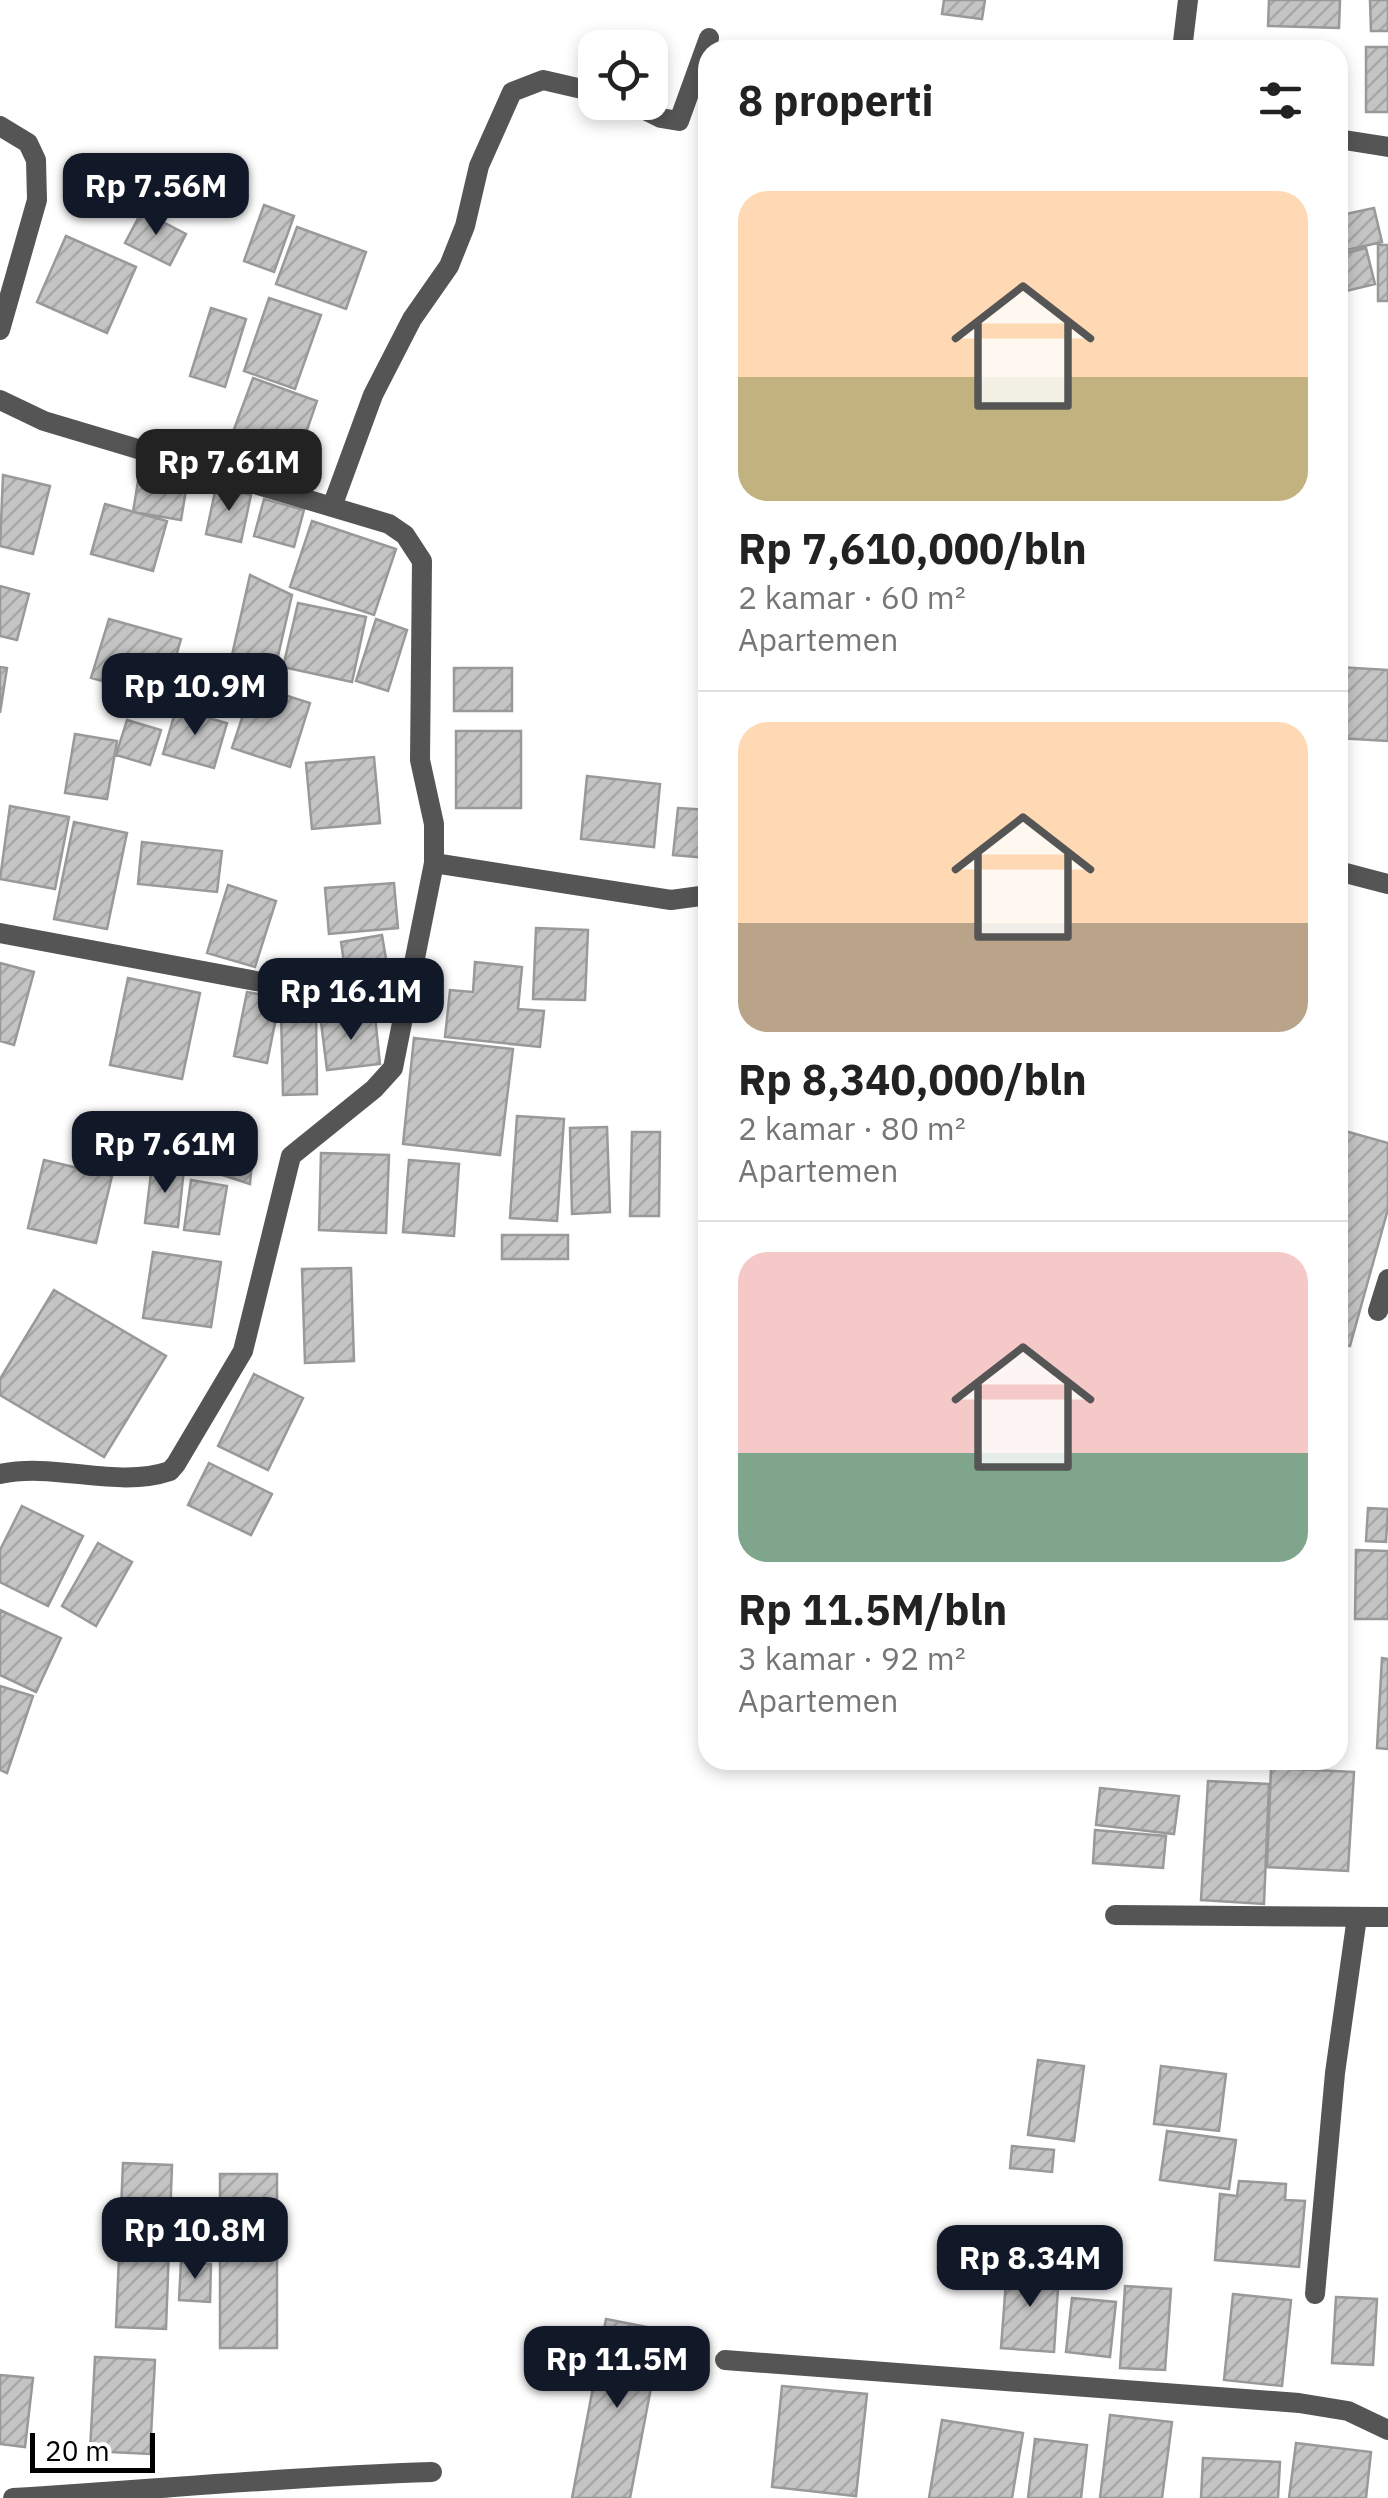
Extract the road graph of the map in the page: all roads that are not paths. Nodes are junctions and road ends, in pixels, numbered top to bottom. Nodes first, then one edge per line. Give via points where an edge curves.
1 (1188, 0) edge
2 (1183, 40) edge
3 (698, 70) edge
4 (578, 88) edge
5 (668, 119) edge
6 (0, 126) edge
7 (1348, 141) edge
8 (1388, 147) edge
9 (0, 330) edge
10 (0, 400) edge
11 (332, 504) junction
12 (434, 863) junction
13 (1348, 874) edge
14 (1388, 884) edge
15 (698, 896) edge
16 (0, 933) edge
17 (404, 1009) junction
18 (1388, 1279) edge
19 (1378, 1311) dead end
20 (0, 1474) edge
21 (1115, 1915) dead end
22 (1388, 1917) edge
23 (1357, 1918) junction
24 (1315, 2294) dead end
25 (725, 2360) dead end
26 (1388, 2430) edge
27 (432, 2472) dead end
28 (13, 2498) edge

1 - 2 street
3 - 5 street via 679,120
4 - 11 street via 543,80 512,92 449,266 373,395
6 - 9 street via 28,144 39,179
7 - 8 street
10 - 11 street via 44,421
11 - 12 street via 389,524 422,561 420,760 434,824
12 - 15 street via 672,900
12 - 17 street
13 - 14 street
16 - 17 street
17 - 20 street via 393,1068 291,1156 239,1362 170,1471
18 - 19 street
21 - 23 street
22 - 23 street
23 - 24 street
25 - 26 street via 1299,2403 1348,2411
27 - 28 street

